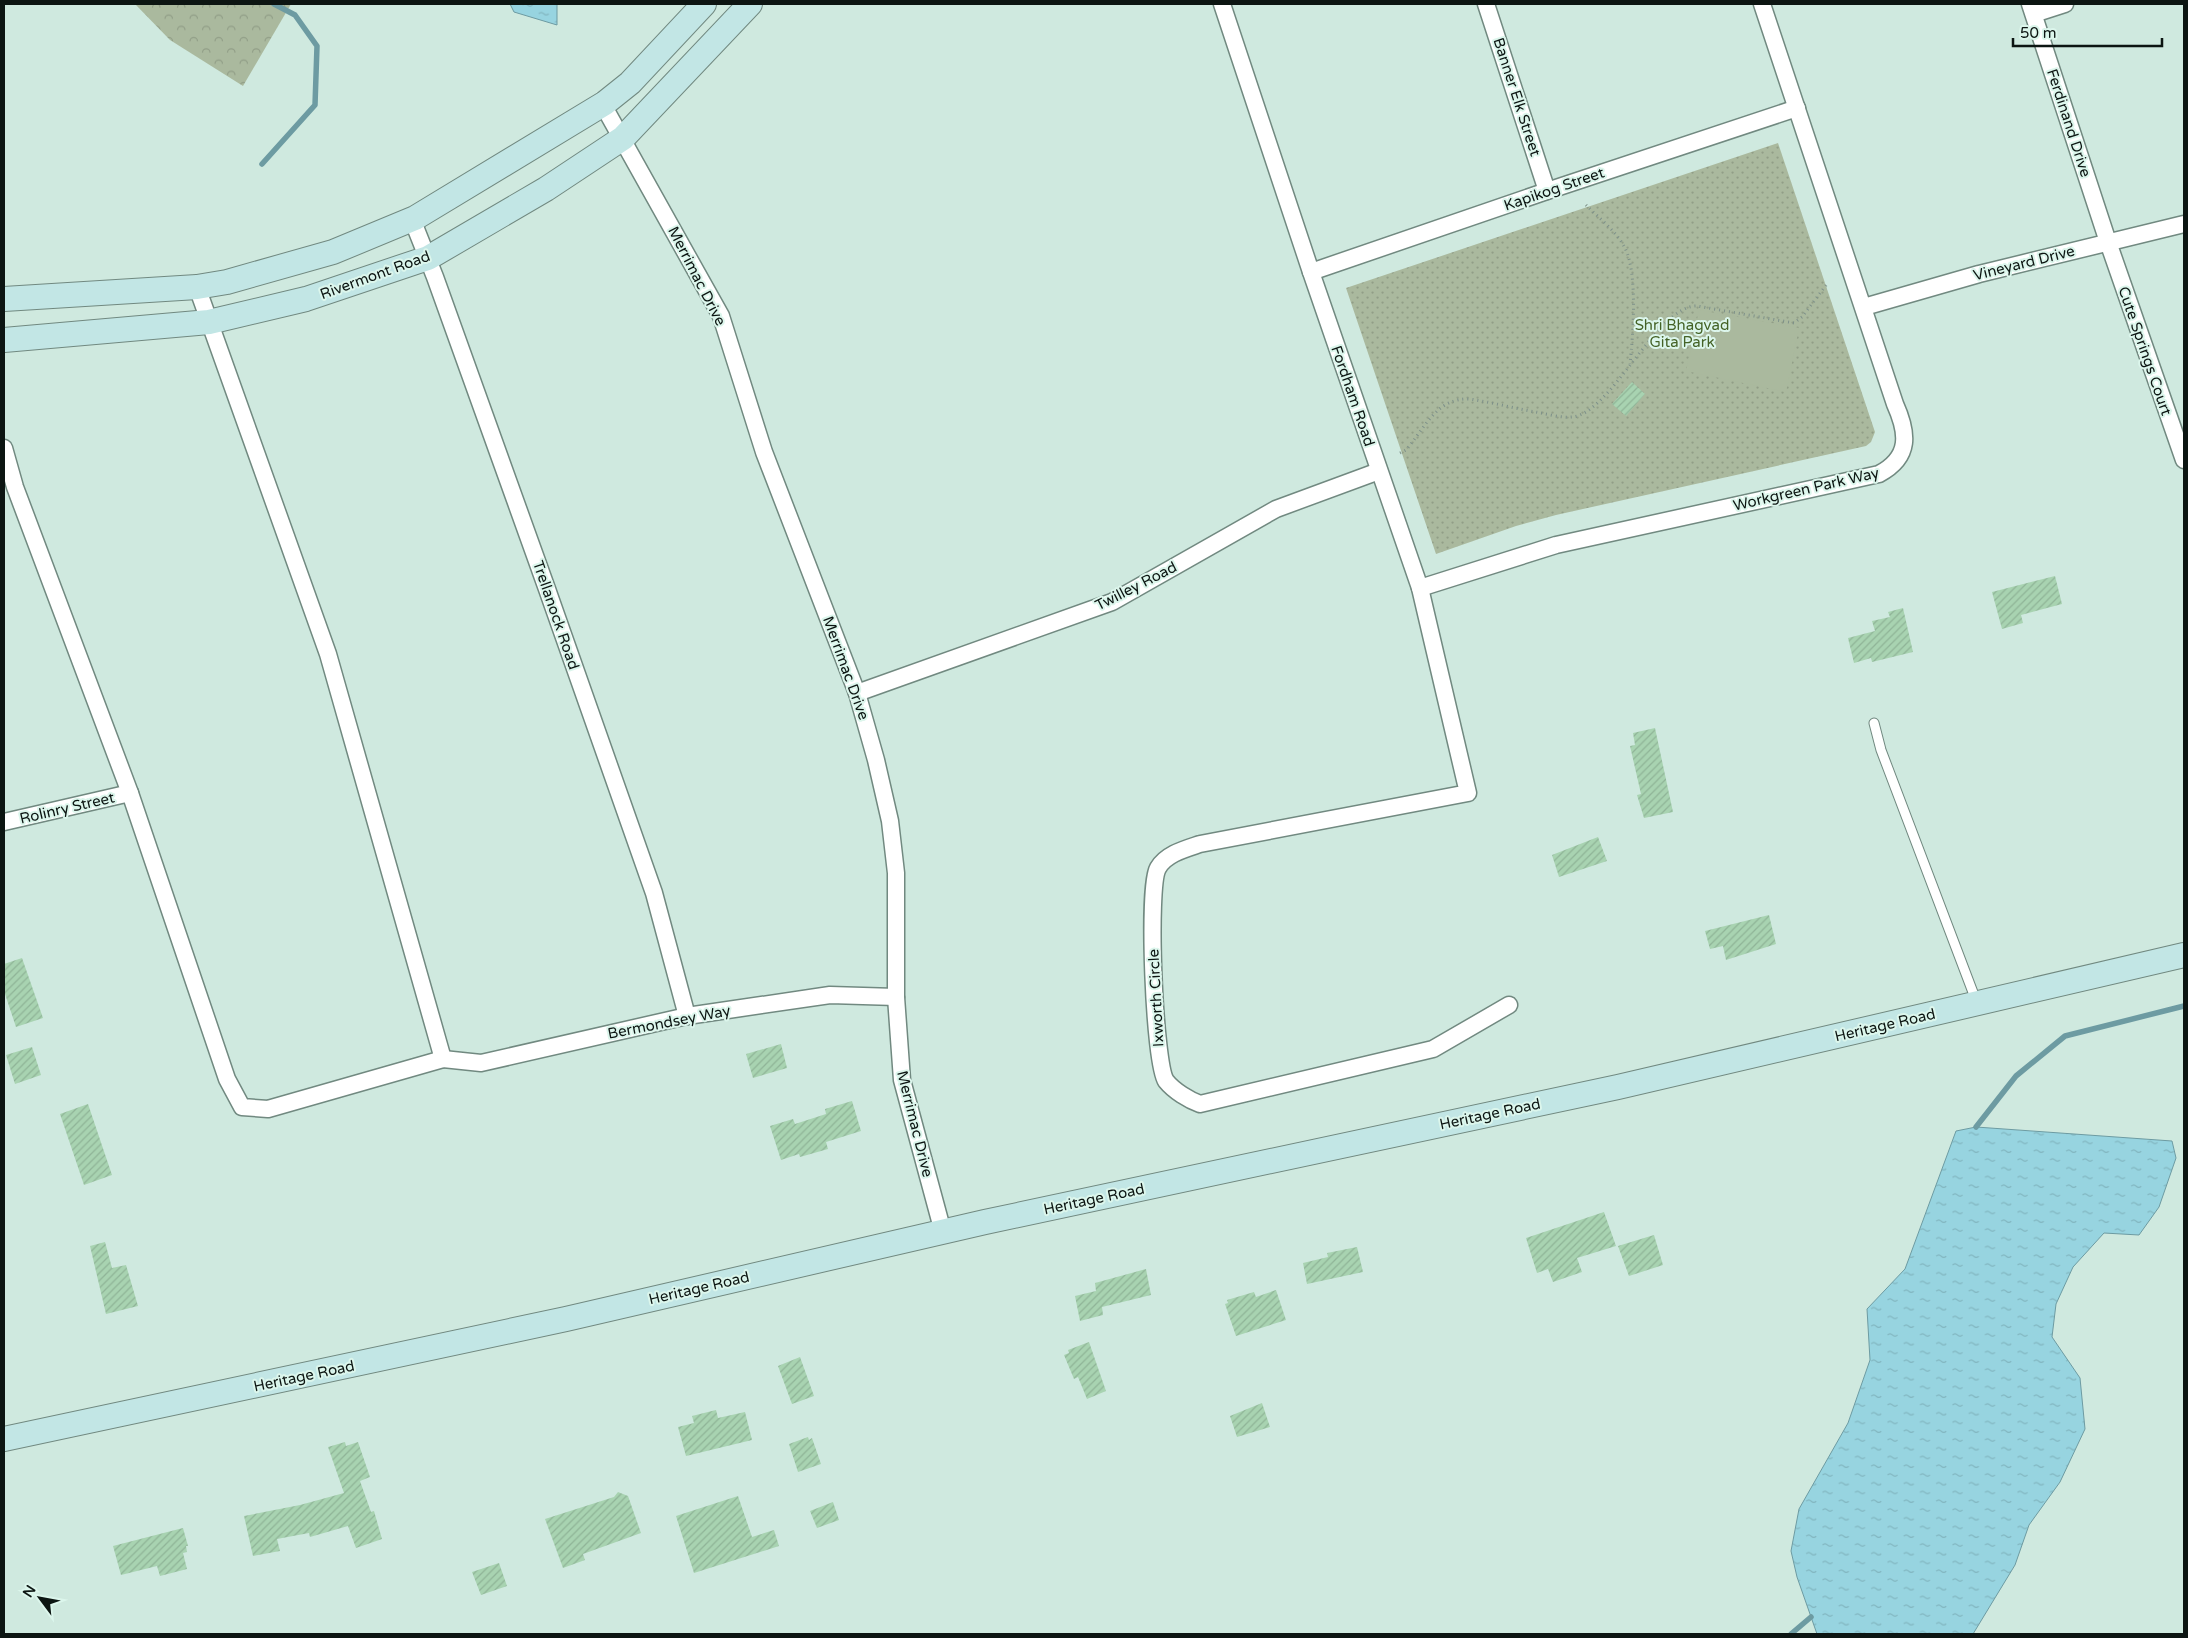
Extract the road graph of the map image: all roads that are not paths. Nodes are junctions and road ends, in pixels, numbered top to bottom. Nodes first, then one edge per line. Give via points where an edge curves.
1 (704, 4) edge
2 (750, 4) edge
3 (1222, 4) edge
4 (1486, 4) edge
5 (1762, 4) edge
6 (2065, 4) edge
7 (2032, 9) edge
8 (603, 105) junction
9 (1797, 108) junction
10 (623, 138) junction
11 (1547, 191) junction
12 (412, 219) junction
13 (2184, 224) edge
14 (2108, 242) junction
15 (428, 258) junction
16 (1311, 272) junction
17 (197, 287) junction
18 (4, 299) edge
19 (1864, 307) junction
20 (209, 322) junction
21 (4, 340) edge
22 (4, 448) edge
23 (2184, 460) edge
24 (1378, 471) junction
25 (1420, 588) junction
26 (857, 693) junction
27 (1874, 723) dead end
28 (130, 793) junction
29 (1468, 793) joint
30 (4, 822) edge
31 (2184, 956) edge
32 (896, 997) junction
33 (1977, 1004) junction
34 (1509, 1006) dead end
35 (687, 1016) junction
36 (444, 1060) junction
37 (943, 1232) junction
38 (4, 1439) edge

1 - 8 street via 630,83
2 - 10 street, Rivermont Road
3 - 16 street, Fordham Road
4 - 11 street, Banner Elk Street
5 - 9 street, Workgreen Park Way
6 - 7 street
7 - 14 street, Ferdinand Drive
8 - 10 street, Merrimac Drive
8 - 12 street
9 - 11 street, Kapikog Street
9 - 19 street, Workgreen Park Way
10 - 15 street, Rivermont Road via 546,189
10 - 26 street, Merrimac Drive via 721,316 764,452
11 - 16 street, Kapikog Street
12 - 15 street, Trellanock Road
12 - 17 street via 333,252 227,282
13 - 14 street, Vineyard Drive
14 - 19 street, Vineyard Drive via 1970,276
14 - 23 street, Cute Springs Court
15 - 20 street, Rivermont Road via 306,299
15 - 35 street, Trellanock Road via 654,892
16 - 24 street, Fordham Road
17 - 18 street
17 - 20 street
19 - 25 street, Workgreen Park Way via 1904,423 1902,452 1887,470 1556,545
20 - 21 street, Rivermont Road
20 - 36 street via 328,654
22 - 28 street via 15,487
24 - 25 street, Fordham Road
24 - 26 street, Twilley Road via 1276,509 1112,602
25 - 29 street, Fordham Road
26 - 32 street, Merrimac Drive via 890,822 896,873
27 - 33 lane via 1881,750
28 - 30 street, Rolinry Street
28 - 36 street via 226,1080 242,1106 268,1109
29 - 34 street, Ixworth Circle via 1200,844 1172,854 1157,869 1154,891 1153,997 1159,1054 1166,1080 1189,1100 1200,1104 1433,1049
31 - 33 street, Heritage Road
32 - 35 street, Bermondsey Way via 830,995
32 - 37 street, Merrimac Drive via 902,1080
33 - 37 street, Heritage Road via 1618,1088
35 - 36 street, Bermondsey Way via 481,1063
37 - 38 street, Heritage Road via 557,1321

